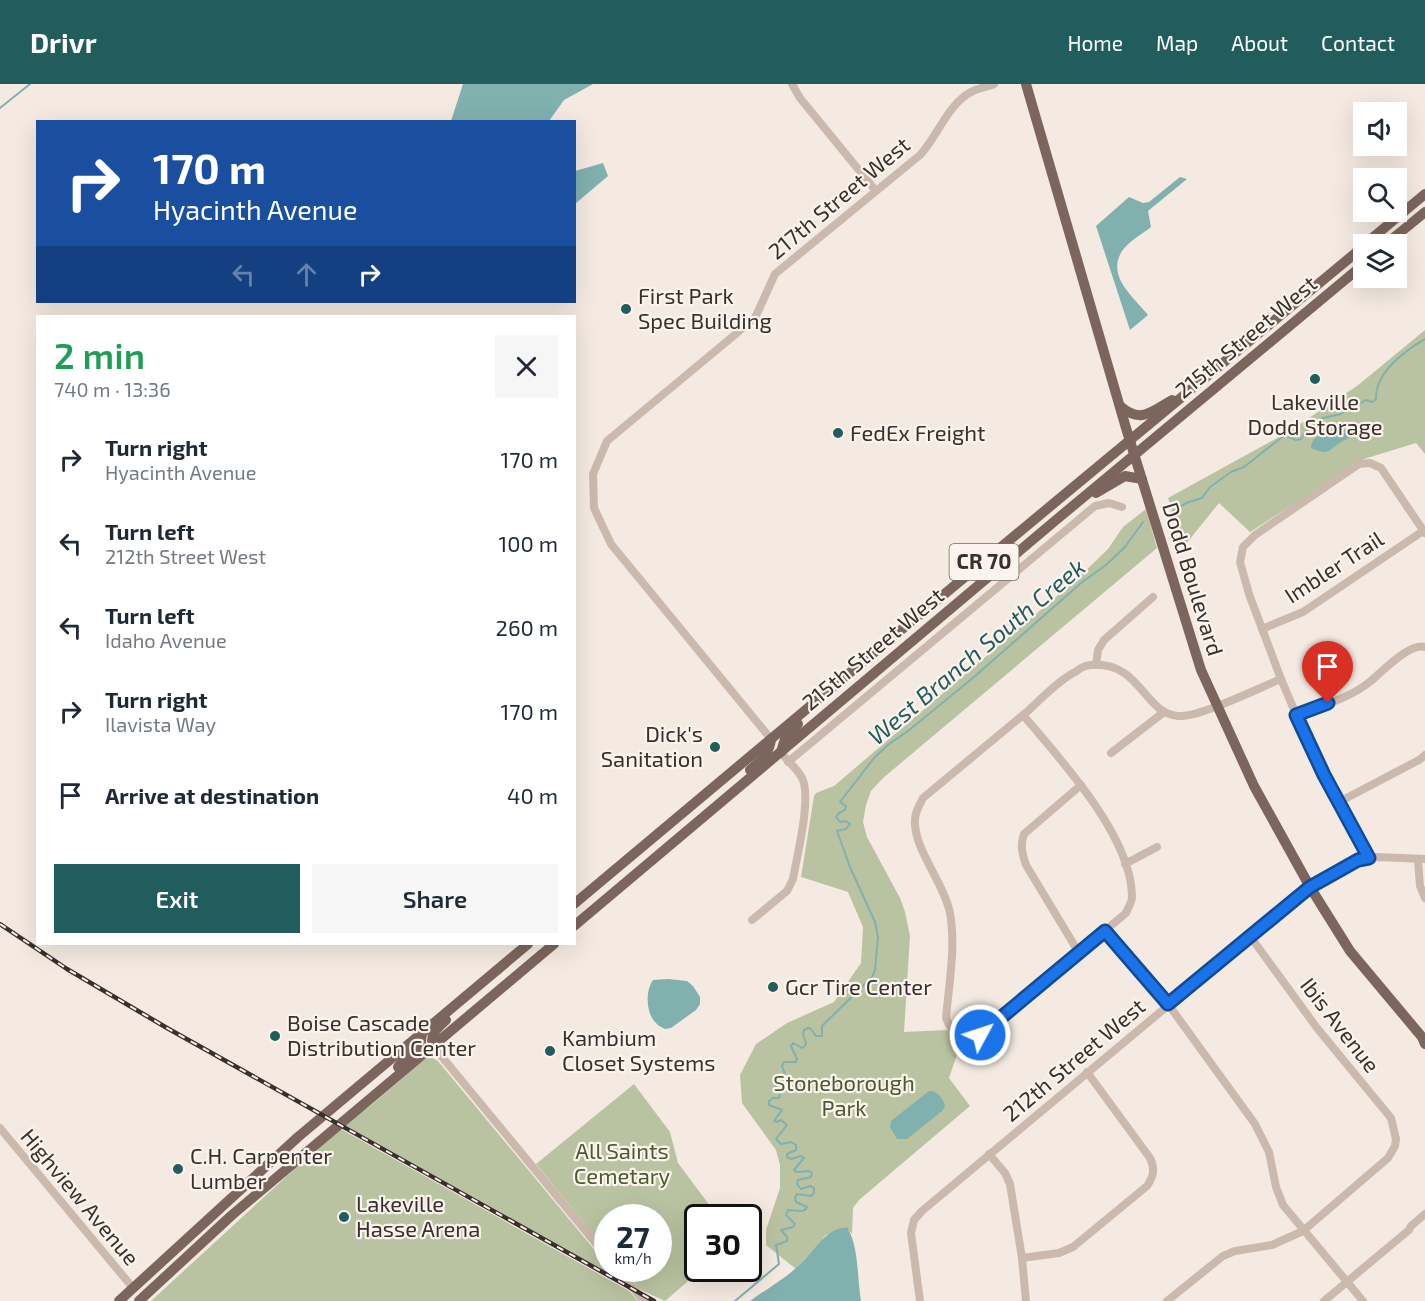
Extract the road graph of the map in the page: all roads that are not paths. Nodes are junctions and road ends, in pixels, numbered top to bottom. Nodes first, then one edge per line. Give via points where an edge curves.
1 (792, 84) edge
2 (994, 84) edge
3 (1026, 84) edge
4 (876, 191) junction
5 (1425, 194) edge
6 (1425, 212) edge
7 (1377, 234) edge
8 (1398, 234) edge
9 (1353, 254) edge
10 (1353, 273) edge
11 (1203, 381) junction
12 (1120, 406) junction
13 (1130, 441) junction
14 (1134, 455) junction
15 (1142, 479) junction
16 (1122, 507) dead end
17 (1056, 520) junction
18 (1424, 532) edge
19 (1153, 597) dead end
20 (1262, 628) junction
21 (1425, 647) edge
22 (1096, 665) junction
23 (1281, 679) junction
24 (837, 683) junction
25 (1218, 705) junction
26 (1164, 712) junction
27 (1023, 714) junction
28 (1296, 715) junction
29 (771, 739) junction
30 (781, 752) junction
31 (1111, 753) dead end
32 (1425, 755) edge
33 (788, 762) junction
34 (1081, 785) junction
35 (1339, 802) junction
36 (716, 808) junction
37 (1157, 847) dead end
38 (1369, 858) junction
39 (1422, 860) edge
40 (1125, 864) junction
41 (1310, 887) junction
42 (1425, 898) edge
43 (576, 902) edge
44 (752, 920) dead end
45 (576, 925) edge
46 (1105, 931) junction
47 (1250, 936) junction
48 (527, 945) edge
49 (553, 945) edge
50 (1079, 953) junction
51 (492, 973) junction
52 (1168, 1004) junction
53 (422, 1032) junction
54 (1424, 1041) edge
55 (433, 1046) junction
56 (1087, 1072) junction
57 (372, 1096) junction
58 (0, 1128) edge
59 (989, 1154) junction
60 (1425, 1214) edge
61 (1425, 1220) edge
62 (1409, 1230) junction
63 (1303, 1231) junction
64 (594, 1241) edge
65 (1022, 1258) junction
66 (628, 1282) edge
67 (1346, 1282) junction
68 (133, 1288) junction
69 (119, 1301) edge
70 (139, 1301) edge
71 (644, 1301) edge
72 (920, 1301) edge
73 (1026, 1301) edge
74 (1167, 1301) edge
75 (1324, 1301) edge
76 (1363, 1301) edge

1 - 4 street
2 - 4 street, 217th Street West via 971,92 953,107 930,144
3 - 12 main road, Dodd Boulevard
4 - 29 street, 217th Street West via 775,274 755,318 607,441 593,474 594,508 611,544
5 - 7 main road, 215th Street West / CR 70
6 - 8 main road
9 - 11 main road, 215th Street West / CR 70
10 - 14 main road, 215th Street West / CR 70
11 - 12 main road via 1146,414 1137,416
11 - 13 main road, 215th Street West / CR 70
12 - 13 main road, Dodd Boulevard
13 - 14 main road, Dodd Boulevard
13 - 24 main road, 215th Street West / CR 70
14 - 15 main road, Dodd Boulevard
14 - 17 main road, 215th Street West / CR 70
15 - 17 main road via 1125,476
15 - 25 main road, Dodd Boulevard via 1201,670
16 - 33 street, 215th Street West via 1109,503 1095,506
17 - 30 main road, 215th Street West / CR 70
18 - 20 street, Imbler Trail via 1303,612
18 - 20 street via 1381,468 1370,463 1359,465 1243,547 1240,562
19 - 22 street via 1104,640
20 - 23 street
21 - 28 street via 1410,648 1353,693
22 - 26 street via 1125,672
22 - 27 street via 1073,672
23 - 25 street
23 - 28 street
24 - 29 main road, 215th Street West / CR 70
24 - 30 main road via 785,739
25 - 26 street via 1179,717
25 - 41 main road, Dodd Boulevard via 1263,803
26 - 31 street
27 - 34 street
27 - 50 street via 923,798 917,810 918,839 951,915 946,1018 950,1029 958,1037 970,1040 980,1035
28 - 35 street
29 - 36 main road via 764,757
29 - 43 main road, 215th Street West / CR 70
30 - 33 street
30 - 36 main road, 215th Street West / CR 70
32 - 35 street
33 - 44 street via 801,776 806,801 793,879 788,891
34 - 40 street
34 - 50 street via 1024,834 1021,842 1026,865
35 - 38 street
36 - 45 main road, 215th Street West / CR 70
37 - 40 street
38 - 39 street, 212th Street West
38 - 41 street, 212th Street West via 1358,860
39 - 42 street via 1420,886
40 - 46 street via 1133,899 1126,914
41 - 47 street, 212th Street West
41 - 54 main road, Dodd Boulevard via 1350,951
46 - 50 street
46 - 52 street
47 - 52 street, 212th Street West
47 - 63 street, Ibis Avenue via 1317,1028 1391,1118 1396,1139 1388,1158
48 - 51 main road
49 - 55 main road
51 - 53 main road
51 - 55 main road via 433,1034
52 - 56 street, 212th Street West
52 - 63 street via 1261,1133 1280,1200
53 - 57 main road via 421,1042
53 - 68 main road
55 - 57 main road
55 - 64 street
56 - 59 street, 212th Street West
56 - 65 street via 1150,1158 1153,1175 1147,1185 1073,1247
57 - 70 main road via 232,1215
58 - 68 street, Highview Avenue
59 - 65 street via 1010,1185
59 - 72 street, 212th Street West via 916,1217 911,1233
60 - 62 street
61 - 62 street
62 - 67 street
63 - 67 street
63 - 74 street via 1272,1245 1223,1256
65 - 73 street
66 - 71 street
67 - 75 street
67 - 76 street
68 - 69 main road

